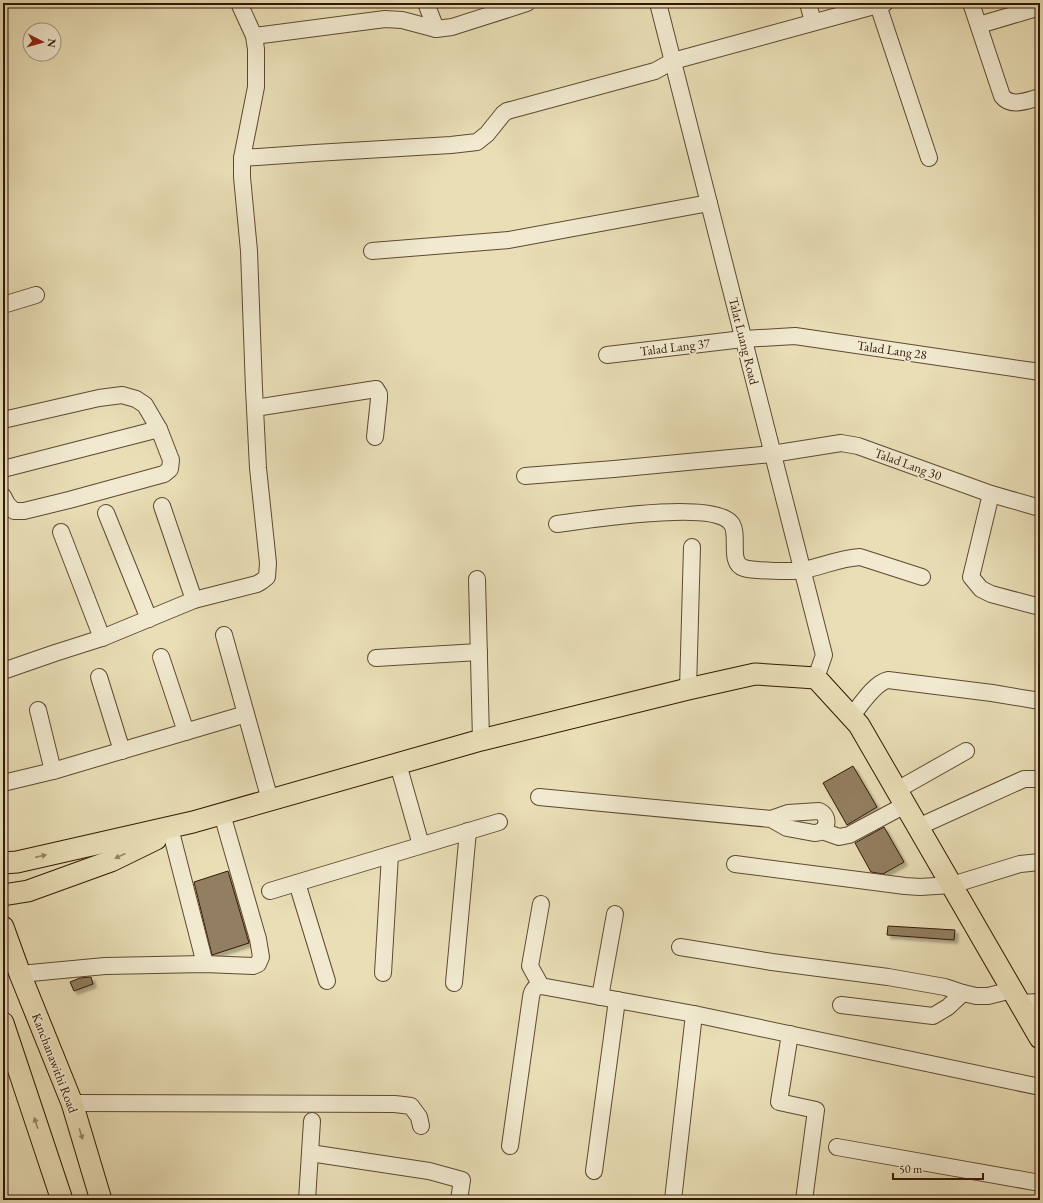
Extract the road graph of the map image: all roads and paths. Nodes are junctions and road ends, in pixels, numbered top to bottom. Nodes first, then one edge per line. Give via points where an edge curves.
1 (239, 3) edge
2 (426, 3) edge
3 (527, 3) edge
4 (658, 3) edge
5 (808, 3) edge
6 (971, 3) edge
7 (882, 4) edge
8 (1040, 6) edge
9 (500, 7) edge
10 (813, 22) junction
11 (979, 25) junction
12 (436, 30) junction
13 (254, 36) junction
14 (673, 62) junction
15 (1040, 97) edge
16 (242, 158) junction
17 (929, 158) dead end
18 (709, 203) junction
19 (372, 251) dead end
20 (36, 295) dead end
21 (3, 305) edge
22 (743, 339) junction
23 (607, 355) dead end
24 (1040, 372) edge
25 (255, 408) junction
26 (3, 420) edge
27 (159, 429) junction
28 (375, 437) dead end
29 (772, 454) junction
30 (3, 469) edge
31 (525, 476) dead end
32 (991, 494) junction
33 (3, 496) edge
34 (162, 506) dead end
35 (1040, 508) edge
36 (106, 513) dead end
37 (557, 524) dead end
38 (61, 532) dead end
39 (692, 547) dead end
40 (802, 571) junction
41 (922, 577) dead end
42 (477, 579) dead end
43 (194, 600) junction
44 (1040, 607) edge
45 (149, 619) junction
46 (224, 635) dead end
47 (102, 638) junction
48 (479, 652) junction
49 (161, 657) dead end
50 (376, 658) dead end
51 (3, 671) edge
52 (99, 677) dead end
53 (816, 678) junction
54 (688, 688) junction
55 (1040, 701) edge
56 (38, 710) dead end
57 (246, 714) junction
58 (851, 717) junction
59 (186, 732) junction
60 (481, 740) junction
61 (122, 751) junction
62 (966, 751) dead end
63 (398, 764) junction
64 (53, 772) junction
65 (1040, 779) edge
66 (3, 783) edge
67 (539, 797) dead end
68 (901, 797) junction
69 (270, 800) junction
70 (222, 814) junction
71 (771, 819) junction
72 (193, 822) junction
73 (499, 822) dead end
74 (918, 826) junction
75 (468, 831) junction
76 (822, 831) junction
77 (171, 832) junction
78 (421, 845) junction
79 (390, 855) junction
80 (1040, 862) edge
81 (3, 863) edge
82 (735, 864) dead end
83 (297, 883) junction
84 (952, 885) junction
85 (270, 891) dead end
86 (3, 895) edge
87 (541, 904) dead end
88 (615, 914) dead end
89 (3, 927) edge
90 (680, 947) dead end
91 (205, 964) junction
92 (383, 973) dead end
93 (20, 974) junction
94 (327, 981) dead end
95 (454, 983) dead end
96 (541, 986) junction
97 (963, 993) junction
98 (600, 997) junction
99 (1024, 998) edge
100 (617, 1000) junction
101 (841, 1004) dead end
102 (694, 1014) junction
103 (3, 1023) edge
104 (790, 1034) junction
105 (1040, 1038) edge
106 (1040, 1087) edge
107 (72, 1103) junction
108 (312, 1120) dead end
109 (421, 1126) dead end
110 (510, 1146) dead end
111 (837, 1147) dead end
112 (310, 1153) junction
113 (594, 1171) dead end
114 (1040, 1183) edge
115 (62, 1200) edge
116 (101, 1200) edge
117 (307, 1200) edge
118 (459, 1200) edge
119 (673, 1200) edge
120 (804, 1200) edge

1 - 13 street
2 - 12 street
3 - 9 street
4 - 14 street, Talat Luang Road
5 - 10 street
6 - 11 street
7 - 10 street
7 - 17 street
8 - 11 street
9 - 12 street via 452,27
10 - 14 street
11 - 15 street via 1004,99 1016,103
12 - 13 street via 392,18
13 - 16 street via 256,87
14 - 16 street via 655,71 507,111 477,142
14 - 18 street, Talat Luang Road
16 - 25 street via 249,251
18 - 19 street via 509,240
18 - 22 street, Talat Luang Road
20 - 21 street
22 - 23 street, Talad Lang 37
22 - 24 street, Talad Lang 28 via 795,336
22 - 29 street, Talat Luang Road
25 - 28 street via 376,389 379,399
25 - 43 street via 267,577 257,584
26 - 27 street via 122,395 145,405
27 - 30 street
27 - 33 street via 171,460 170,469 164,474 24,511 14,511
29 - 31 street, Talad Lang 30
29 - 32 street, Talad Lang 30 via 841,443 858,446
29 - 40 street, Talat Luang Road
32 - 35 street, Talad Lang 30
32 - 44 street via 971,577 981,589 991,594
34 - 43 street
36 - 45 street
37 - 40 street via 656,512 713,514 730,521 733,526 737,564 741,567
38 - 47 street
39 - 54 street
40 - 41 street via 860,557
40 - 53 street, Talat Luang Road via 824,655
42 - 48 street
43 - 45 street
45 - 47 street
46 - 57 street
47 - 51 street
48 - 50 street
48 - 60 street
49 - 59 street
52 - 61 street
53 - 54 main road via 755,674
53 - 58 main road
54 - 60 main road
55 - 58 street via 888,680 876,687
56 - 64 street
57 - 59 street
57 - 69 street
58 - 68 main road via 859,725
59 - 61 street
60 - 63 main road
61 - 64 street
62 - 68 street
63 - 69 main road
63 - 78 street
64 - 66 street
65 - 74 street via 1024,779
67 - 71 street
68 - 74 main road
68 - 76 street via 849,835 840,837
69 - 70 main road
70 - 72 main road
70 - 91 street via 261,957 258,964 253,966
71 - 76 street via 794,830 814,833
71 - 76 street via 788,813 819,811 824,814 826,821 825,829
72 - 77 main road
81 -> 72 main road
73 - 75 street
74 - 84 main road
75 - 78 street
75 - 95 street
77 -> 86 main road via 111,861 28,891
77 - 91 street
78 - 79 street
79 - 83 street
79 - 92 street
80 - 84 street via 1020,864
82 - 84 street via 905,886
83 - 85 street
83 - 94 street
84 - 99 main road
87 - 96 street via 530,966
88 - 98 street
89 - 93 main road, Kanchanawithi Road
90 - 97 street via 888,977 945,987
91 - 93 street via 105,966
93 - 107 main road, Kanchanawithi Road
96 - 98 street
96 - 110 street via 532,990
97 - 99 street
97 - 101 street via 948,1008 933,1016
98 - 100 street
99 - 105 main road
100 - 102 street
100 - 113 street
102 - 104 street
102 - 119 street
115 -> 103 main road
104 - 106 street
104 - 120 street via 779,1102 816,1110
107 - 109 street via 395,1104 411,1106 419,1117
107 -> 116 main road, Kanchanawithi Road
108 - 112 street
111 - 114 street
112 - 117 street
112 - 118 street via 428,1171 462,1180

